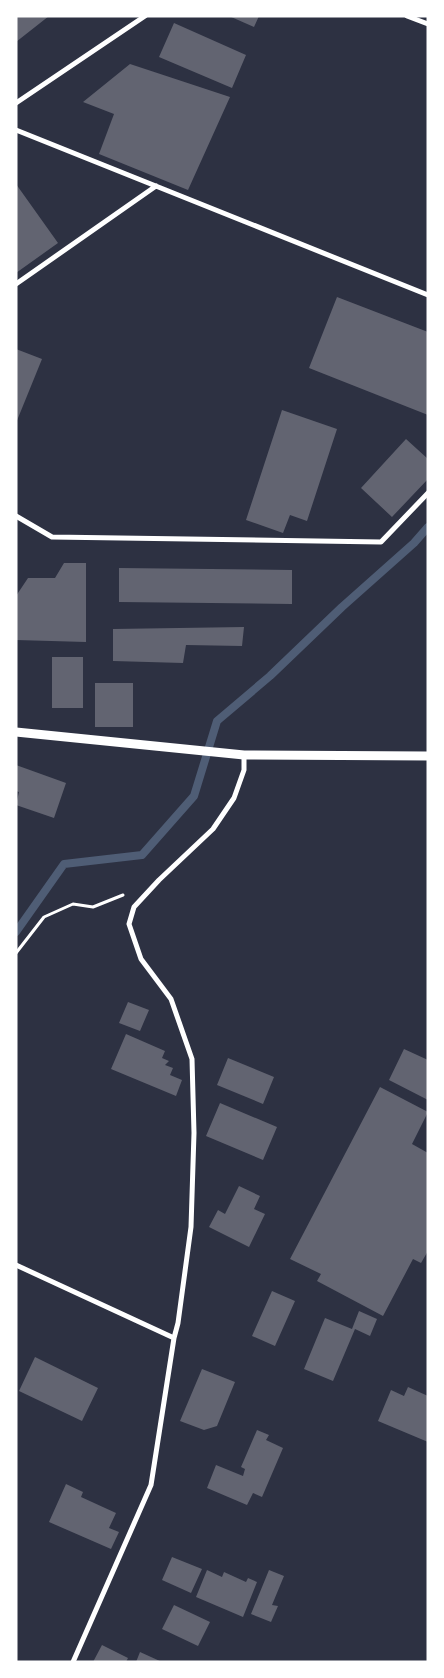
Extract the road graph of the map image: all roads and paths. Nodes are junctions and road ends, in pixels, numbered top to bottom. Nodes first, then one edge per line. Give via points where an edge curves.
1 (145, 16) edge
2 (407, 16) edge
3 (428, 24) edge
4 (16, 103) edge
5 (16, 130) edge
6 (156, 186) junction
7 (16, 284) edge
8 (428, 295) edge
9 (428, 493) edge
10 (16, 516) edge
11 (16, 732) edge
12 (244, 755) junction
13 (428, 756) edge
14 (126, 894) dead end
15 (16, 953) edge
16 (16, 1265) edge
17 (174, 1338) junction
18 (73, 1662) edge

1 - 4 street
2 - 3 street
5 - 6 street
6 - 7 street
6 - 8 street
9 - 10 street via 381,542 52,537
11 - 12 street
12 - 13 street
12 - 17 street via 244,770 234,798 213,829 134,907 129,924 141,959 171,999 192,1059 191,1227
14 - 15 path via 93,907 73,904 44,917
16 - 17 street
17 - 18 street via 151,1485

